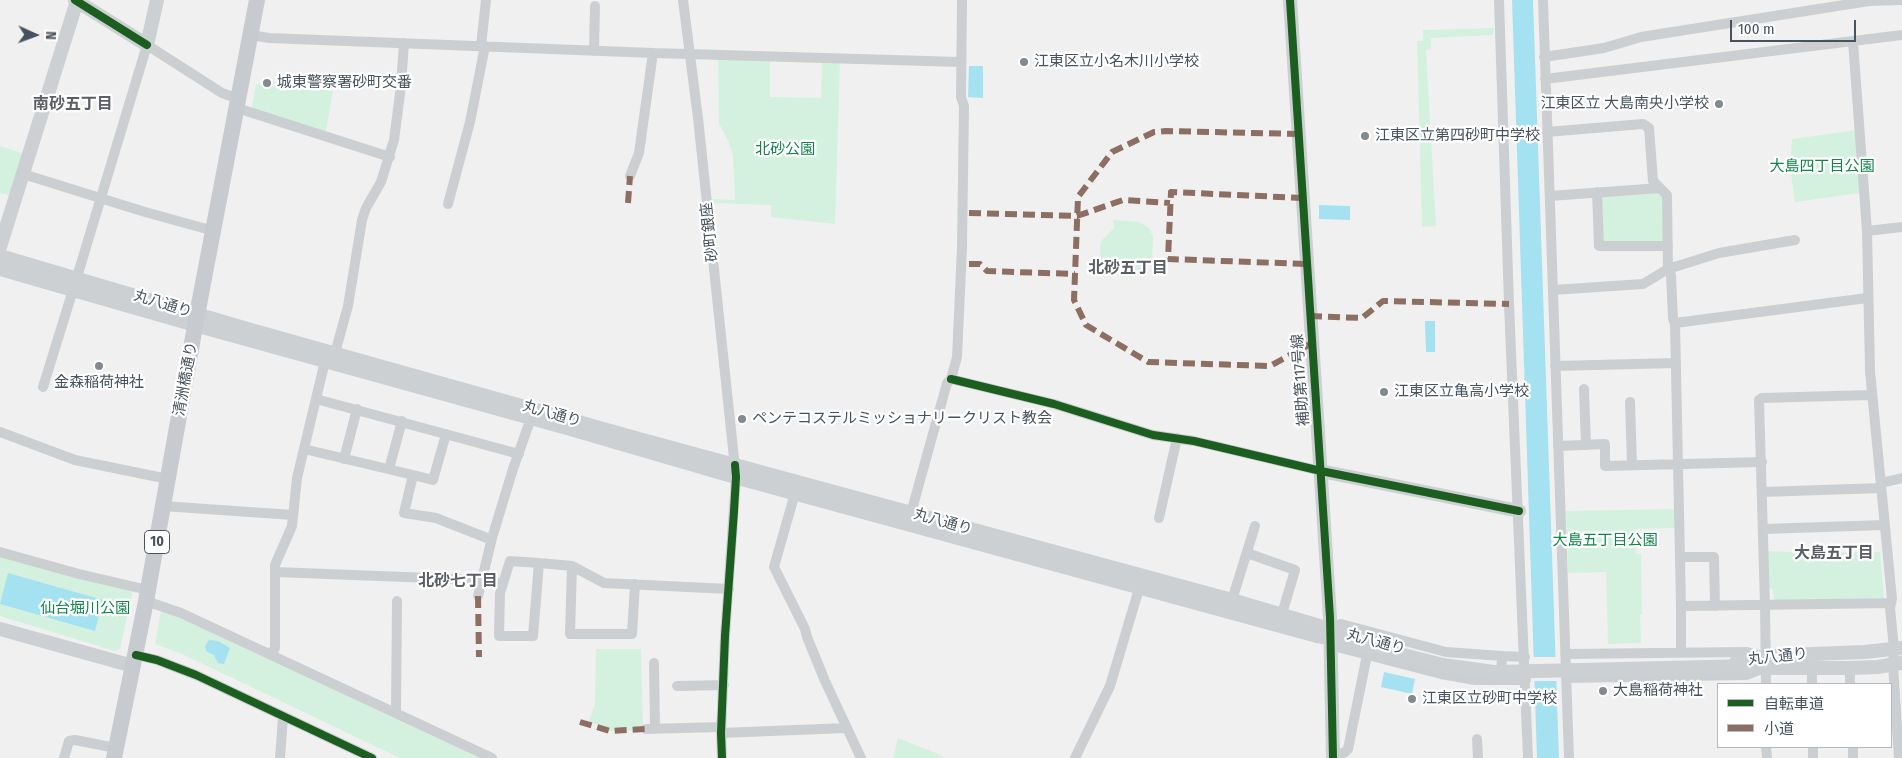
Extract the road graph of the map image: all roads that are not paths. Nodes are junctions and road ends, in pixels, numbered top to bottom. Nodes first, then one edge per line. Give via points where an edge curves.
1 (157, 0) edge
2 (257, 0) edge
3 (486, 0) edge
4 (684, 0) edge
5 (962, 0) edge
6 (1290, 0) edge
7 (1499, 0) edge
8 (1542, 0) edge
9 (1902, 0) edge
10 (76, 1) edge
11 (595, 6) dead end
12 (251, 35) junction
13 (1902, 35) edge
14 (1853, 42) junction
15 (404, 43) junction
16 (148, 45) junction
17 (483, 46) junction
18 (594, 50) junction
19 (653, 53) junction
20 (689, 54) junction
21 (1544, 57) junction
22 (961, 62) junction
23 (1545, 79) junction
24 (238, 103) junction
25 (1547, 132) junction
26 (390, 157) junction
27 (23, 174) junction
28 (630, 176) dead end
29 (1660, 188) junction
30 (1597, 192) junction
31 (1550, 196) junction
32 (101, 199) junction
33 (448, 204) dead end
34 (1902, 226) edge
35 (214, 231) junction
36 (1867, 231) junction
37 (1795, 240) dead end
38 (1668, 246) junction
39 (0, 247) edge
40 (0, 256) edge
41 (0, 269) edge
42 (1668, 269) junction
43 (75, 284) junction
44 (1553, 290) junction
45 (1867, 298) junction
46 (196, 320) junction
47 (1675, 323) junction
48 (330, 357) junction
49 (1676, 363) junction
50 (1555, 366) junction
51 (951, 379) junction
52 (43, 387) dead end
53 (1584, 389) dead end
54 (1871, 395) junction
55 (316, 399) junction
56 (1630, 402) dead end
57 (357, 409) junction
58 (531, 418) junction
59 (402, 422) junction
60 (0, 432) edge
61 (446, 434) junction
62 (1177, 438) junction
63 (1586, 445) junction
64 (1558, 446) junction
65 (304, 449) junction
66 (519, 454) junction
67 (344, 458) junction
68 (1762, 462) junction
69 (1679, 464) junction
70 (1632, 465) junction
71 (389, 469) junction
72 (735, 471) junction
73 (1320, 471) junction
74 (413, 474) junction
75 (1902, 478) edge
76 (168, 479) junction
77 (1881, 486) junction
78 (1762, 492) junction
79 (795, 494) junction
80 (163, 506) junction
81 (1518, 511) junction
82 (911, 513) junction
83 (293, 515) junction
84 (1160, 518) dead end
85 (1884, 525) junction
86 (1255, 526) dead end
87 (1763, 530) junction
88 (492, 538) junction
89 (0, 552) edge
90 (1247, 553) junction
91 (1680, 557) junction
92 (539, 563) junction
93 (572, 566) junction
94 (275, 572) junction
95 (483, 580) junction
96 (1141, 582) junction
97 (502, 584) junction
98 (635, 584) junction
99 (729, 589) junction
100 (147, 596) junction
101 (478, 596) dead end
102 (1232, 600) junction
103 (397, 601) dead end
104 (1891, 603) junction
105 (1765, 605) junction
106 (1682, 606) junction
107 (1715, 606) junction
108 (1282, 614) junction
109 (0, 629) edge
110 (1330, 634) junction
111 (1898, 649) edge
112 (1681, 652) junction
113 (272, 654) junction
114 (1565, 654) junction
115 (1367, 655) junction
116 (1502, 656) junction
117 (1525, 657) junction
118 (135, 661) junction
119 (1765, 662) junction
120 (654, 663) dead end
121 (1897, 664) edge
122 (1812, 668) junction
123 (1850, 668) junction
124 (1566, 678) junction
125 (1501, 680) junction
126 (1526, 680) junction
127 (1766, 683) edge
128 (1812, 683) edge
129 (1850, 683) edge
130 (724, 685) junction
131 (677, 686) dead end
132 (396, 713) junction
133 (283, 717) junction
134 (846, 728) junction
135 (721, 730) junction
136 (1477, 739) dead end
137 (115, 753) edge
138 (1333, 755) edge
139 (64, 758) edge
140 (280, 758) edge
141 (372, 758) edge
142 (492, 758) edge
143 (722, 758) edge
144 (861, 758) edge
145 (1075, 758) edge
146 (1478, 758) edge
147 (1528, 758) edge
148 (1569, 758) edge
149 (1899, 758) edge

1 - 16 main road
2 - 12 main road, 清洲橋通り / 10
3 - 17 street
4 - 20 street, 砂町銀座
5 - 22 street
6 - 73 main road, 補助第117号線
7 - 81 street
8 - 21 street
9 - 21 street via 1869,1 1650,35 1604,48
10 - 16 main road
10 - 27 main road
11 - 18 street
12 - 15 street
12 - 24 main road, 清洲橋通り / 10
13 - 14 street
14 - 23 street
14 - 36 street
15 - 17 street
15 - 26 street
16 - 24 street
16 - 32 street
17 - 18 street
17 - 33 street via 470,122
18 - 19 street
19 - 20 street
19 - 28 street via 639,153
20 - 22 street
20 - 72 street, 砂町銀座
21 - 23 street
22 - 51 street via 964,106 962,247 957,357
23 - 25 street
24 - 26 street
24 - 35 main road, 清洲橋通り / 10
25 - 29 street via 1643,124 1649,128 1653,181
25 - 31 street
26 - 48 street via 362,220 348,306
27 - 32 street
27 - 39 main road
29 - 30 street
29 - 38 street via 1666,195
30 - 31 street
30 - 38 street via 1600,246
31 - 44 street
32 - 35 street
32 - 43 street
34 - 36 street
35 - 46 main road, 清洲橋通り / 10
36 - 45 street
37 - 42 street via 1719,253
38 - 42 street
40 - 43 main road, 丸八通り
41 - 43 main road, 丸八通り
42 - 44 street via 1644,284
42 - 47 street
43 - 46 main road, 丸八通り
43 - 52 street
44 - 50 street
45 - 47 street
45 - 54 street
46 - 48 main road, 丸八通り
46 - 76 main road, 清洲橋通り / 10
47 - 49 street
48 - 55 street
48 - 58 main road, 丸八通り
48 - 72 main road, 丸八通り
49 - 50 street
49 - 69 street
50 - 64 street
51 - 62 street via 1054,404 1153,435
51 - 82 street via 947,383
53 - 63 street
54 - 68 street via 1758,400
54 - 77 street
55 - 57 street
55 - 65 street
56 - 70 street
57 - 59 street
57 - 67 street
58 - 66 street
58 - 72 main road, 丸八通り
59 - 61 street
59 - 71 street
60 - 76 street via 75,460
61 - 66 street
61 - 74 street via 433,480
62 - 73 street
62 - 84 street
63 - 64 street
63 - 70 street via 1605,444 1605,466
64 - 114 street
65 - 67 street
65 - 83 street
66 - 88 street
67 - 71 street
68 - 69 street
68 - 78 street
69 - 70 street
69 - 91 street
71 - 74 street
72 - 79 main road, 丸八通り
72 - 82 main road, 丸八通り
72 - 99 street, 砂町銀座
73 - 81 main road
73 - 110 main road, 補助第117号線
74 - 88 street via 404,513 436,518
75 - 77 street
76 - 80 main road, 清洲橋通り / 10
77 - 78 street
77 - 85 street
78 - 87 street
79 - 96 main road, 丸八通り
79 - 134 street via 774,567 805,629
80 - 83 street
80 - 100 main road, 清洲橋通り / 10
81 - 117 street
82 - 96 main road, 丸八通り
83 - 94 street
85 - 87 street
85 - 104 street
86 - 90 street
87 - 105 street
88 - 95 street
89 - 100 street
90 - 102 street
90 - 108 street via 1295,570
91 - 106 street
91 - 107 street via 1714,557
92 - 93 street
92 - 97 street via 510,561
92 - 97 street via 533,636 499,636
93 - 98 street via 604,583
93 - 98 street via 570,634 632,634
94 - 95 street
94 - 113 street via 275,648
95 - 97 street
95 - 101 street
96 - 102 main road, 丸八通り
96 - 110 main road, 丸八通り via 1317,636
96 - 145 street via 1110,686
98 - 99 street
99 - 130 street, 砂町銀座
100 - 113 street
100 - 118 main road, 清洲橋通り / 10
102 - 108 main road, 丸八通り
103 - 132 street
104 - 105 street
104 - 111 street
105 - 107 street
105 - 119 street
106 - 107 street
106 - 112 street
108 - 110 main road, 丸八通り
109 - 118 main road
110 - 115 street via 1341,648
110 - 116 street via 1341,624 1446,652
110 - 119 main road, 丸八通り via 1481,665
110 - 138 main road, 補助第117号線
111 - 119 main road, 丸八通り
111 - 121 street
112 - 114 street
112 - 119 street via 1747,652
113 - 132 street
114 - 124 street
115 - 125 street via 1441,674
115 - 138 street via 1348,749
116 - 117 street
116 - 125 street
117 - 126 street
118 - 133 street via 157,660
118 - 137 main road, 清洲橋通り / 10
119 - 122 main road, 丸八通り
119 - 124 street via 1747,674
119 - 127 street
120 - 135 street via 651,728
121 - 123 main road, 丸八通り
121 - 149 street
122 - 123 main road, 丸八通り
122 - 128 street
123 - 129 street
124 - 148 street
125 - 126 street
126 - 147 street
130 - 131 street
130 - 135 street, 砂町銀座
132 - 142 street
133 - 140 street
133 - 141 street
134 - 135 street
134 - 144 street
135 - 143 street, 砂町銀座
136 - 146 street
137 - 139 street via 70,740

